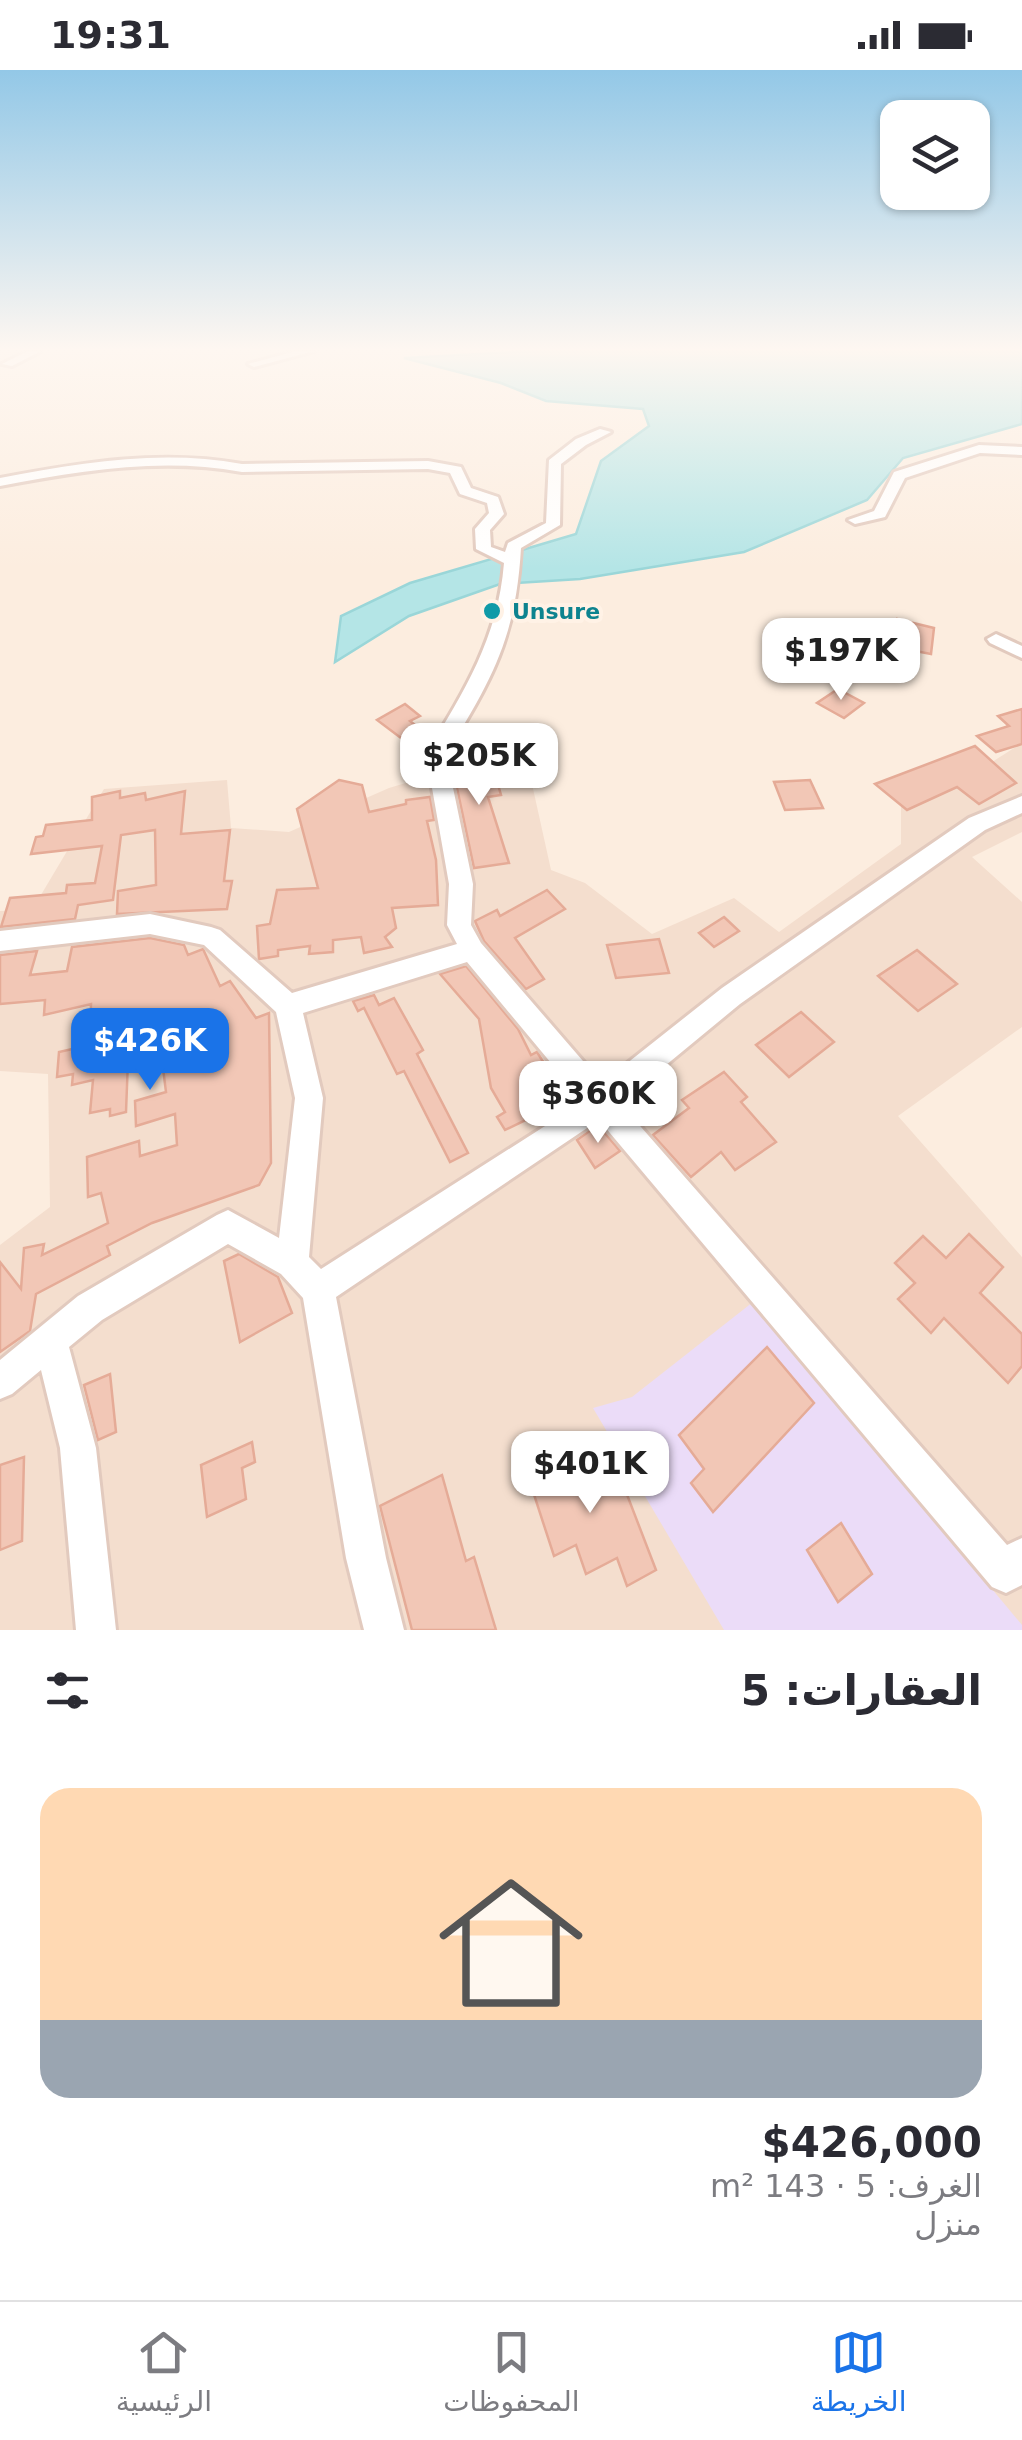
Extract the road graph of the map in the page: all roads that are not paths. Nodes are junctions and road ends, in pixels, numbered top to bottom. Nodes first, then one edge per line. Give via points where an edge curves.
1 (605, 432) dead end
2 (1022, 451) edge
3 (0, 482) edge
4 (855, 520) dead end
5 (512, 553) junction
6 (996, 638) dead end
7 (1022, 653) edge
8 (1022, 804) edge
9 (0, 941) edge
10 (472, 950) junction
11 (288, 1006) junction
12 (601, 1099) junction
13 (292, 1263) junction
14 (318, 1290) junction
15 (50, 1341) junction
16 (0, 1382) edge
17 (1022, 1558) edge
18 (96, 1630) edge
19 (384, 1630) edge

1 - 5 street via 554,464 553,525
2 - 4 street via 978,449 899,475 880,514
3 - 5 street via 181,460 242,468 428,465 456,470 465,491 493,500 498,514 482,528 484,549
5 - 10 street via 512,594 494,662 436,754 461,884 460,925
6 - 7 street
8 - 12 street via 978,824 731,996
9 - 11 street via 150,924 211,937
10 - 11 street
10 - 12 street
11 - 13 street via 308,1098
12 - 14 street via 566,1129
12 - 17 street via 1006,1572
13 - 14 street
13 - 15 street via 228,1226 90,1308
14 - 19 street
15 - 16 street
15 - 18 street via 78,1448

